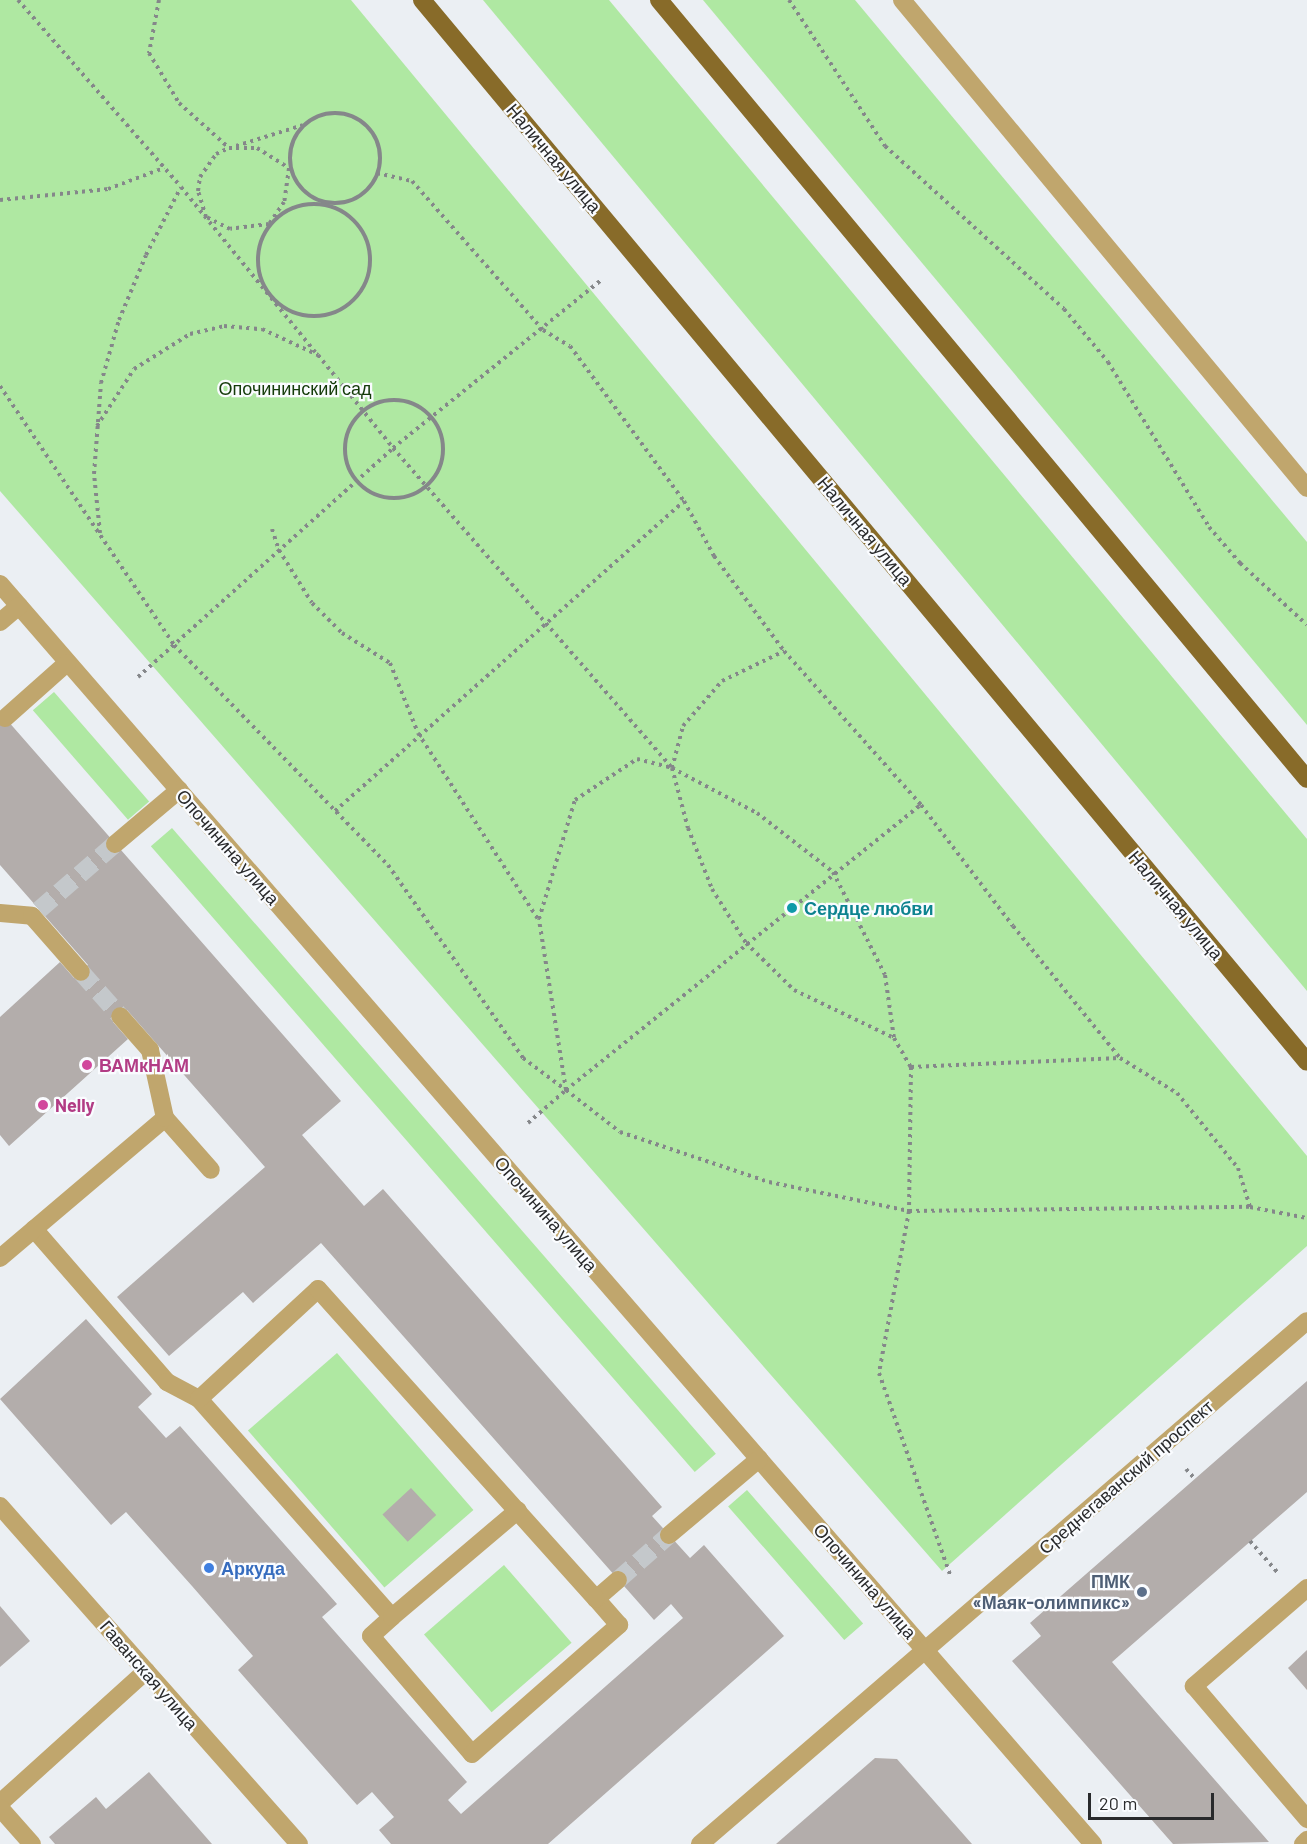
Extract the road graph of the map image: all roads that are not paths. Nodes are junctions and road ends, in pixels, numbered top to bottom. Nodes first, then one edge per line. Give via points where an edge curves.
1 (422, 0) edge
2 (658, 0) edge
3 (902, 0) edge
4 (1307, 488) edge
5 (0, 584) edge
6 (19, 606) junction
7 (0, 622) edge
8 (68, 663) junction
9 (5, 718) dead end
10 (1307, 778) edge
11 (179, 790) junction
12 (115, 844) tunnel mouth
13 (0, 913) edge
14 (81, 972) tunnel mouth
15 (120, 1016) tunnel mouth
16 (1307, 1062) edge
17 (165, 1118) junction
18 (211, 1170) dead end
19 (34, 1229) junction
20 (0, 1258) edge
21 (1307, 1321) edge
22 (199, 1399) junction
23 (759, 1459) junction
24 (0, 1506) edge
25 (518, 1510) junction
26 (669, 1536) tunnel mouth
27 (618, 1580) tunnel mouth
28 (1302, 1592) edge
29 (597, 1599) junction
30 (392, 1617) junction
31 (925, 1650) junction
32 (146, 1671) junction
33 (0, 1803) edge
34 (0, 1808) edge
35 (1307, 1819) edge
36 (1307, 1840) edge
37 (32, 1844) edge
38 (299, 1844) edge
39 (700, 1844) edge
40 (1093, 1844) edge
41 (1303, 1844) edge

1 - 16 main road, Наличная улица
2 - 10 main road
3 - 4 street
5 - 6 street, Опочинина улица
6 - 7 street
6 - 8 street, Опочинина улица
8 - 9 street
8 - 11 street, Опочинина улица
11 - 12 street
11 - 23 street, Опочинина улица
13 - 14 street via 35,913
15 - 17 street via 150,1050
17 - 18 street
17 - 19 street
19 - 20 street
19 - 22 street via 167,1383
21 - 31 street, Среднегаванский проспект
22 - 25 street via 318,1289
22 - 30 street
23 - 26 street
23 - 31 street, Опочинина улица
24 - 32 street, Гаванская улица
25 - 29 street
25 - 30 street
27 - 29 street
28 - 35 street via 1194,1686
29 - 30 street via 619,1625 472,1754 371,1636
31 - 39 street, Среднегаванский проспект
31 - 40 street, Опочинина улица
32 - 33 street
32 - 38 street, Гаванская улица
34 - 37 street
36 - 41 street

